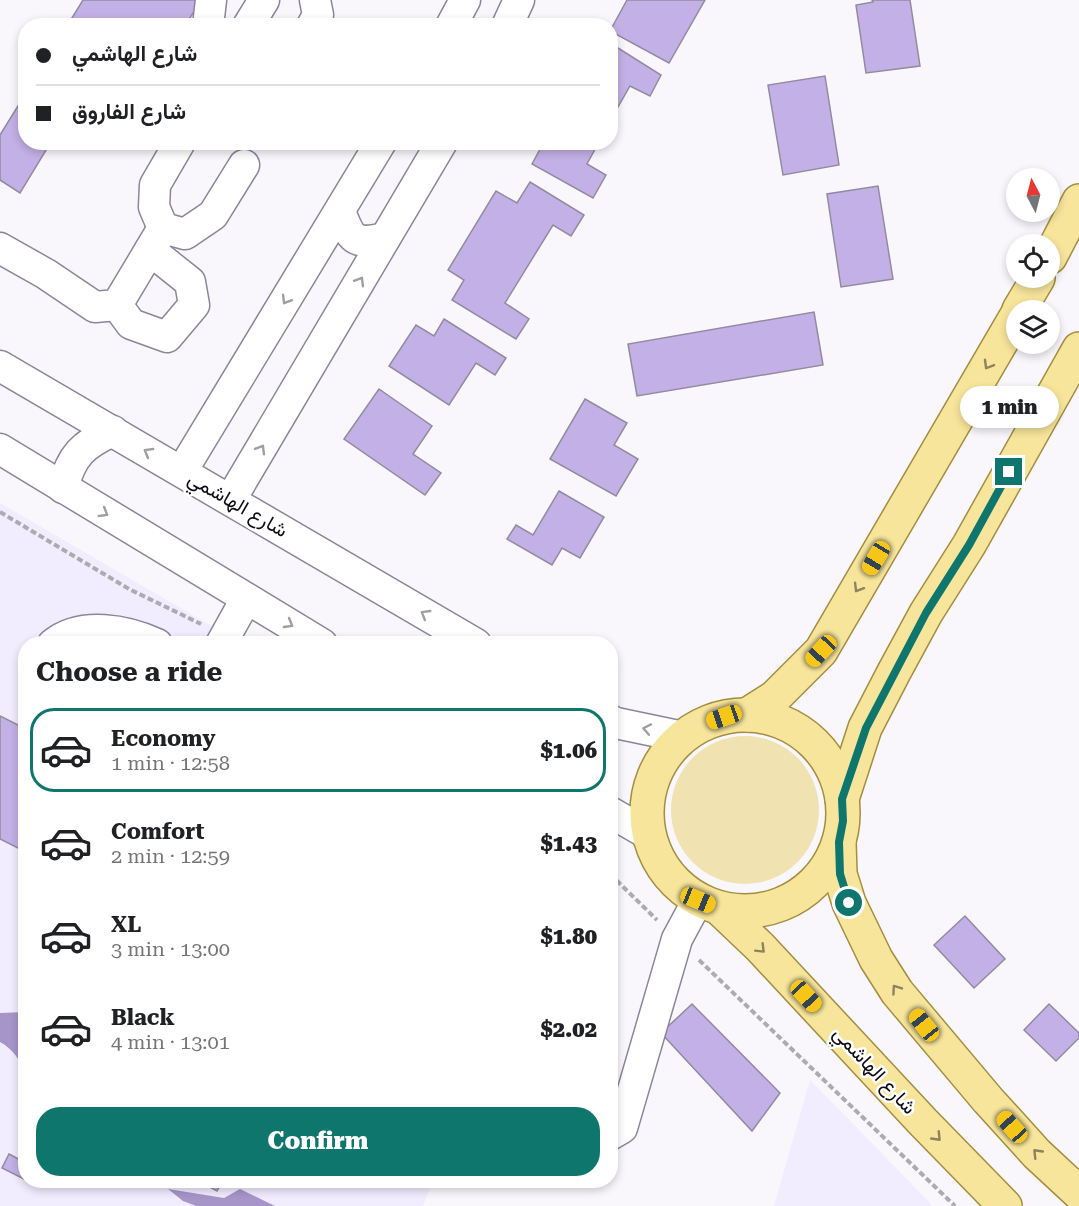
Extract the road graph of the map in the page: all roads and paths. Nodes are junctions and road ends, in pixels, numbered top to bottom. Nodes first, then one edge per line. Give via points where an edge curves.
1 (211, 0) edge
2 (264, 0) edge
3 (465, 0) edge
4 (519, 0) edge
5 (209, 18) edge
6 (253, 18) edge
7 (455, 18) edge
8 (511, 18) edge
9 (175, 150) edge
10 (374, 150) edge
11 (437, 150) edge
12 (244, 165) dead end
13 (1079, 201) edge
14 (339, 211) junction
15 (385, 238) junction
16 (1060, 238) edge
17 (157, 239) junction
18 (0, 248) edge
19 (117, 305) junction
20 (1006, 334) edge
21 (1079, 349) edge
22 (0, 366) edge
23 (113, 431) junction
24 (0, 449) edge
25 (182, 471) junction
26 (63, 488) junction
27 (231, 499) junction
28 (0, 512) edge
29 (246, 599) junction
30 (68, 636) edge
31 (134, 636) edge
32 (216, 636) edge
33 (225, 636) edge
34 (308, 636) edge
35 (462, 636) edge
36 (747, 715) junction
37 (618, 723) edge
38 (683, 736) junction
39 (842, 799) junction
40 (618, 817) edge
41 (648, 834) junction
42 (839, 842) junction
43 (618, 882) edge
44 (709, 904) junction
45 (677, 939) junction
46 (618, 1130) edge
47 (1079, 1193) edge
48 (955, 1206) edge
49 (1005, 1206) edge

1 - 5 street
2 - 6 street
3 - 7 street
4 - 8 street
9 - 17 street via 155,185
10 - 14 street
11 - 15 street
12 - 17 street via 213,216 185,234
13 - 16 main road
14 - 15 street via 354,239 366,243
14 -> 25 street
27 -> 15 street
17 - 19 street
17 - 19 street via 190,282 194,305 167,337 131,324
18 - 19 street via 95,307
20 -> 36 main road via 821,651 775,697
21 - 39 main road via 894,672 866,728
22 - 23 street, شارع الهاشمي
25 -> 23 street, شارع الهاشمي
23 - 26 street via 94,439 79,452 68,469
24 - 26 street
25 - 27 street, شارع الهاشمي
26 -> 29 street
35 -> 27 street, شارع الهاشمي
28 - 32 path
29 - 33 street
29 -> 34 street
30 - 31 street via 105,631
36 - 38 main road via 724,717
36 - 39 main road via 770,718 810,740 836,777
38 -> 37 street
38 - 41 main road via 664,757 651,780 646,807
39 - 42 main road
40 - 41 street
41 - 44 main road via 666,873 681,888
42 - 44 main road via 825,869 805,891 778,905 749,911
47 -> 42 main road via 1037,1154 897,992 849,903 840,874
43 - 45 path
44 - 45 street
44 -> 49 main road, شارع الهاشمي via 767,955
45 - 46 street via 622,1128
45 - 48 path

